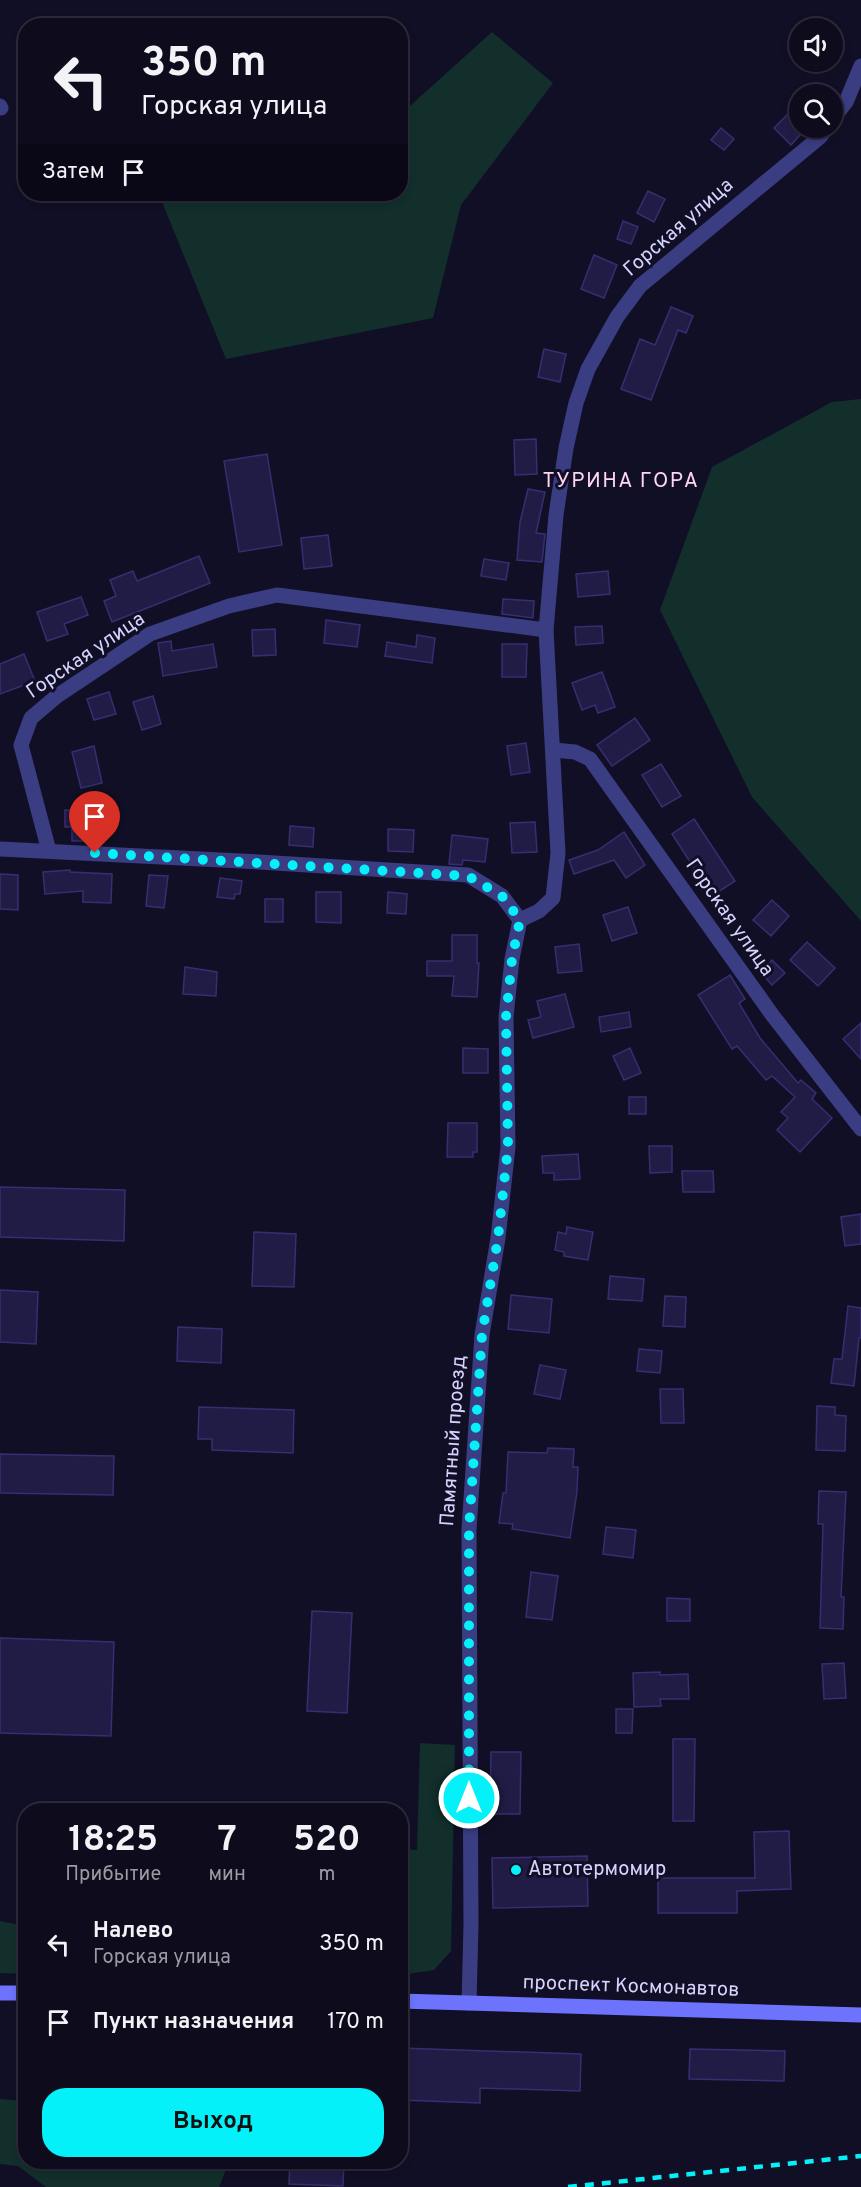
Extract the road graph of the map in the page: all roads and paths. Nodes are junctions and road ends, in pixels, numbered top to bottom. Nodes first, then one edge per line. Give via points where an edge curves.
1 (861, 66) edge
2 (843, 106) edge
3 (819, 138) edge
4 (546, 630) junction
5 (554, 750) junction
6 (0, 849) edge
7 (49, 851) junction
8 (520, 920) junction
9 (861, 1129) edge
10 (0, 1993) edge
11 (18, 1993) edge
12 (408, 2001) edge
13 (469, 2003) junction
14 (861, 2014) edge

1 - 2 street
3 - 4 street, Горская улица via 640,286 588,369 573,414 556,515
4 - 5 street, Горская улица
4 - 7 street, Горская улица via 278,595 229,606 150,634 57,696 32,718 21,745
5 - 8 street, Горская улица via 558,853 553,898 539,911
5 - 9 street, Горская улица via 575,752 590,759 773,1016
6 - 7 street
7 - 8 street via 468,876 502,896
8 - 13 street, Памятный проезд via 506,1017 508,1147 482,1335 469,1529
10 - 11 main road
12 - 13 main road, проспект Космонавтов
13 - 14 main road, проспект Космонавтов

